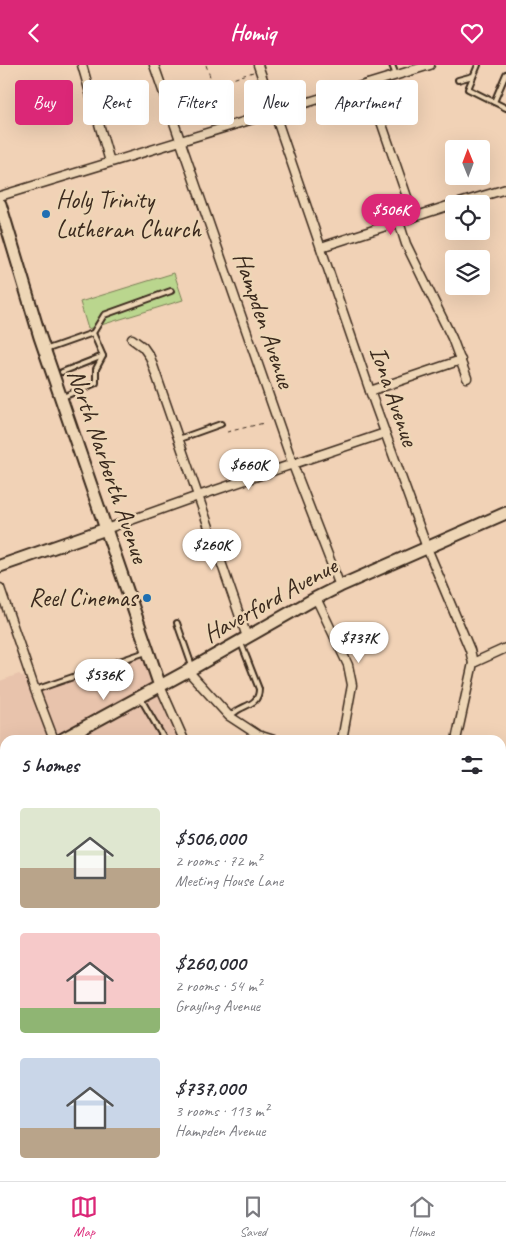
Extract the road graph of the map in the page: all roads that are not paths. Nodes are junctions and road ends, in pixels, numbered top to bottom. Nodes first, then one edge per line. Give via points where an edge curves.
1 (82, 65) edge
2 (154, 65) edge
3 (392, 65) edge
4 (430, 65) edge
5 (478, 65) edge
6 (506, 73) edge
7 (396, 75) junction
8 (473, 76) junction
9 (378, 80) edge
10 (458, 80) dead end
11 (494, 102) junction
12 (506, 108) edge
13 (244, 122) edge
14 (278, 125) edge
15 (382, 125) edge
16 (180, 142) junction
17 (110, 162) junction
18 (506, 189) edge
19 (486, 195) edge
20 (0, 196) edge
21 (0, 204) edge
22 (445, 207) edge
23 (414, 217) junction
24 (399, 222) junction
25 (321, 247) junction
26 (171, 291) dead end
27 (93, 333) junction
28 (132, 339) dead end
29 (44, 350) junction
30 (103, 356) junction
31 (461, 360) junction
32 (62, 372) dead end
33 (467, 378) dead end
34 (370, 391) junction
35 (61, 398) junction
36 (222, 425) dead end
37 (386, 433) junction
38 (178, 439) junction
39 (293, 465) junction
40 (198, 496) junction
41 (506, 513) edge
42 (106, 529) junction
43 (427, 548) junction
44 (0, 566) edge
45 (340, 586) junction
46 (0, 588) edge
47 (316, 598) junction
48 (177, 623) dead end
49 (244, 639) junction
50 (506, 648) edge
51 (148, 651) junction
52 (473, 663) junction
53 (190, 669) junction
54 (160, 685) junction
55 (35, 690) junction
56 (140, 697) junction
57 (229, 717) junction
58 (52, 735) edge
59 (70, 735) edge
60 (162, 735) edge
61 (182, 735) edge
62 (258, 735) edge
63 (343, 735) edge
64 (457, 735) edge

1 - 17 street
2 - 16 street, Hampden Avenue
3 - 7 lane
4 - 7 street
5 - 8 lane
6 - 11 lane
7 - 9 street
8 - 10 lane
8 - 11 lane via 468,89
11 - 12 lane
13 - 16 street
14 - 25 street, Iona Avenue
15 - 23 street
16 - 17 street
16 - 39 street, Hampden Avenue
17 - 20 street
18 - 19 street
21 - 29 street, North Narberth Avenue
22 - 23 street
23 - 24 street
24 - 25 street
24 - 31 street via 406,244
25 - 34 street, Iona Avenue
26 - 27 lane via 104,315
27 - 29 lane
27 - 30 lane
28 - 38 street via 150,357
29 - 35 street, North Narberth Avenue
30 - 32 lane
30 - 35 lane via 96,369 96,383
31 - 33 street
31 - 34 street
34 - 37 street, Iona Avenue
35 - 42 street, North Narberth Avenue
36 - 38 lane
37 - 39 street
37 - 43 street, Iona Avenue
38 - 40 street
39 - 40 street
39 - 45 street, Hampden Avenue
40 - 42 street
40 - 49 street
41 - 43 street, Haverford Avenue
42 - 44 street
42 - 51 street, North Narberth Avenue
43 - 45 street, Haverford Avenue
43 - 52 street, Iona Avenue
45 - 47 street, Haverford Avenue
46 - 55 street
47 - 49 street, Haverford Avenue
47 - 63 street via 348,665 352,685
48 - 53 lane
49 - 53 street, Haverford Avenue
49 - 57 lane via 259,693 249,706
50 - 52 street
51 - 54 street, North Narberth Avenue
51 - 55 lane
52 - 64 street
53 - 54 street, Haverford Avenue
53 - 57 street
54 - 56 street, Haverford Avenue
54 - 61 street, North Narberth Avenue
55 - 58 street
56 - 59 street, Haverford Avenue
56 - 60 lane
57 - 62 street

